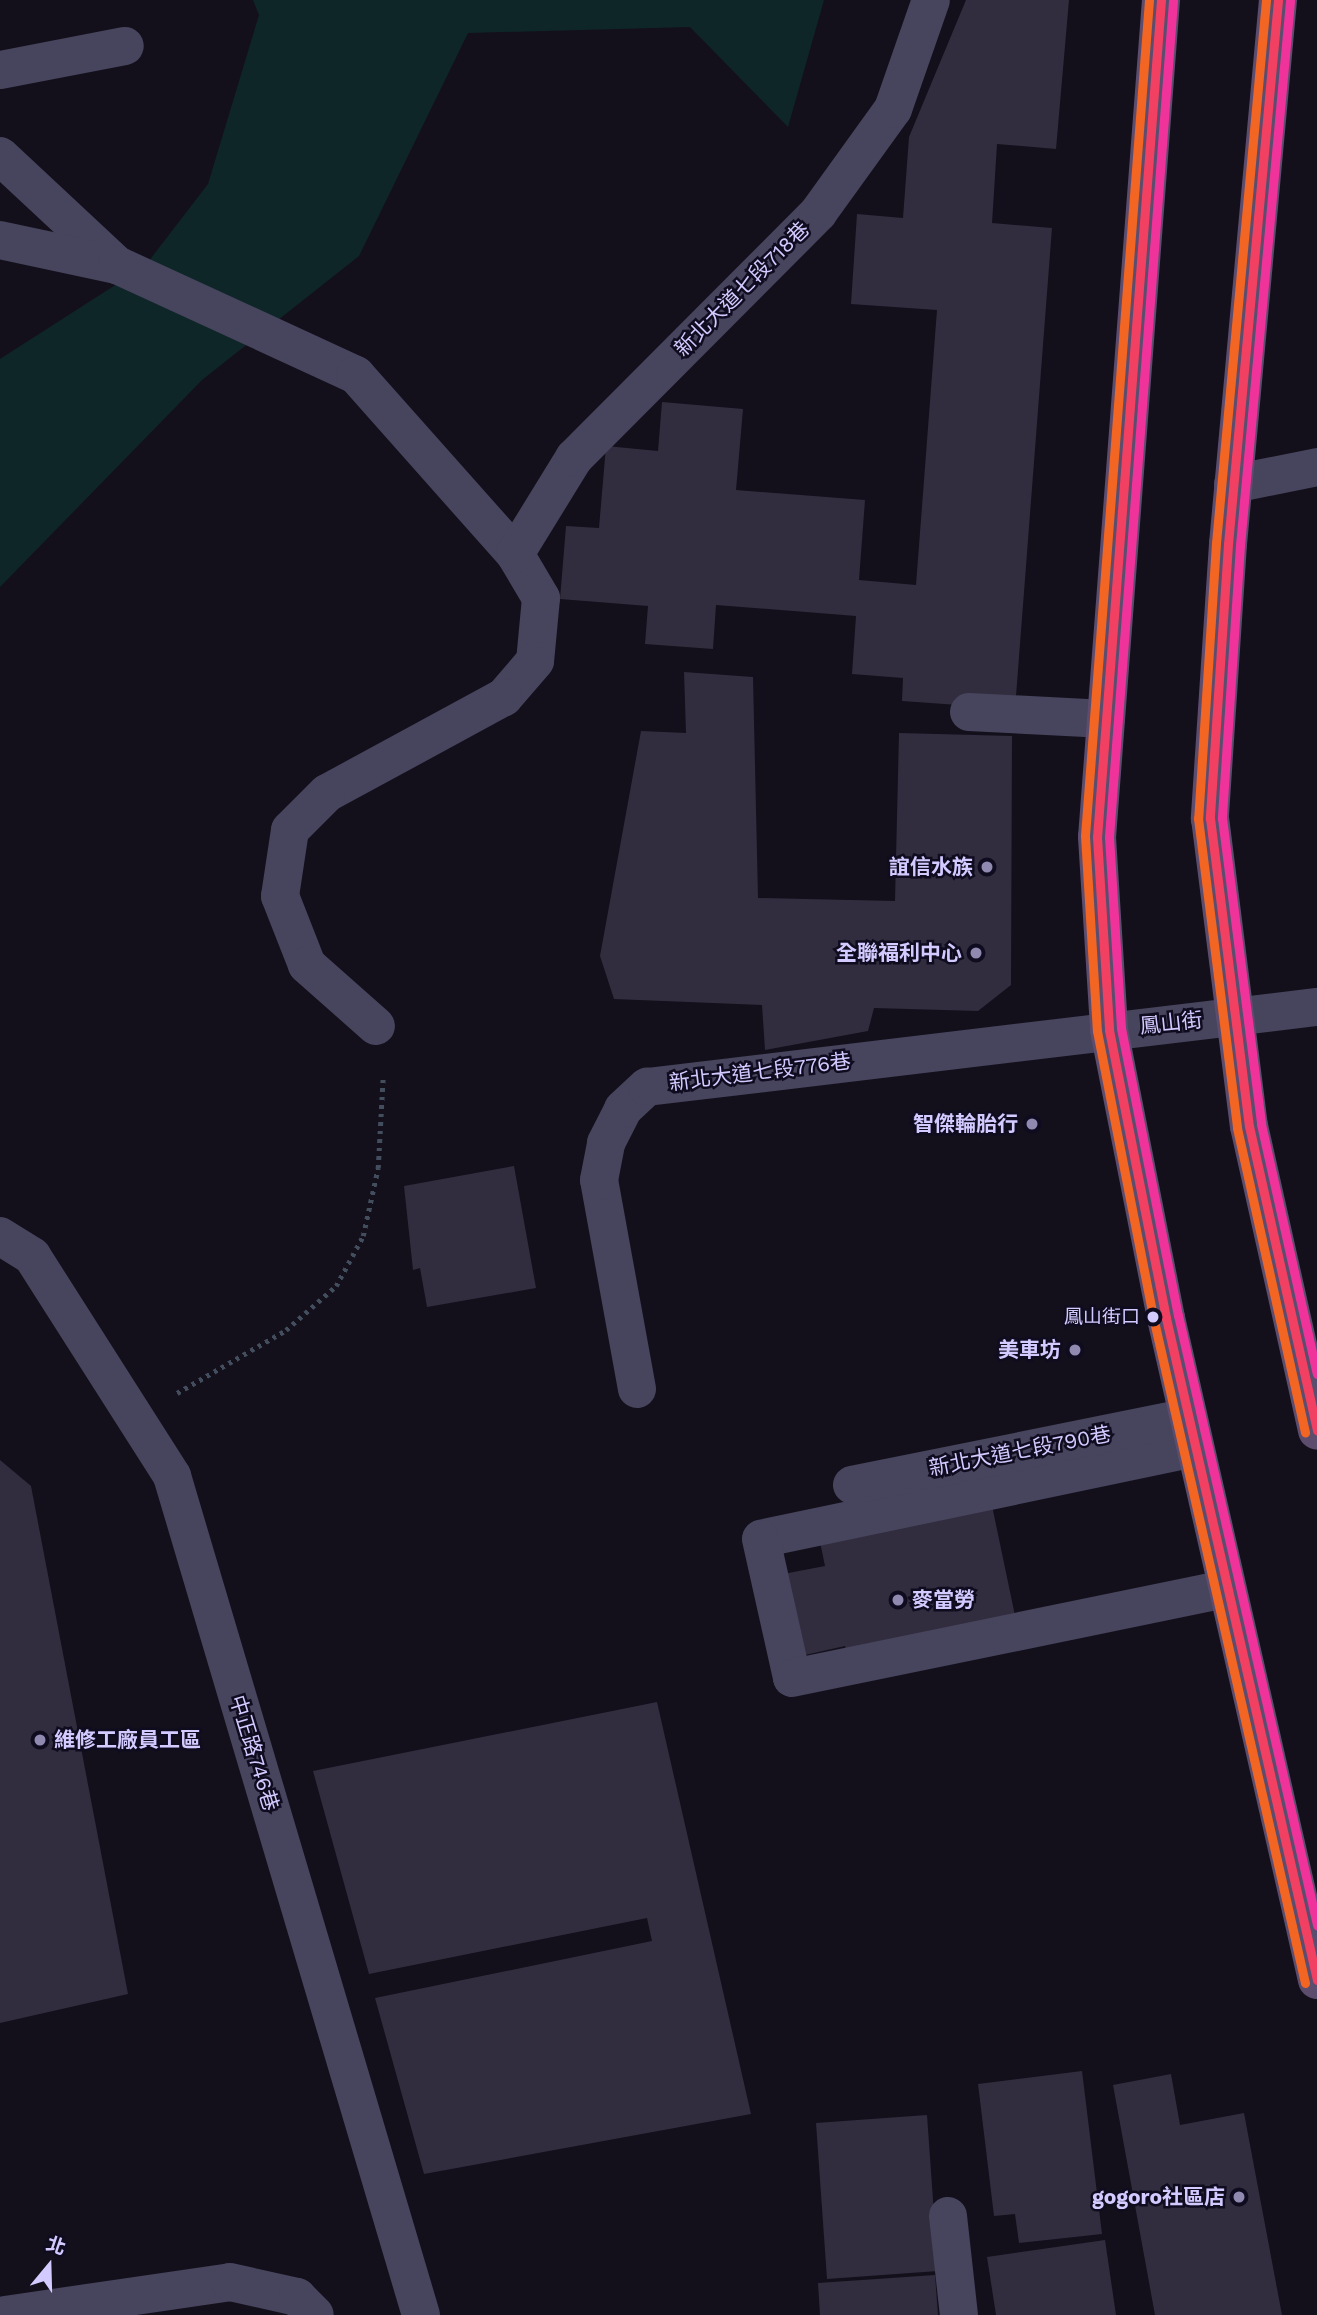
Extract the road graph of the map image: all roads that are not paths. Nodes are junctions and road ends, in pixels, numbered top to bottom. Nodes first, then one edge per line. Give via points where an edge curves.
1 (931, 0) edge
2 (1161, 0) edge
3 (1278, 0) edge
4 (125, 46) dead end
5 (0, 70) edge
6 (0, 156) edge
7 (0, 240) edge
8 (117, 265) junction
9 (1317, 467) edge
10 (1233, 484) junction
11 (515, 554) junction
12 (969, 712) dead end
13 (1106, 719) junction
14 (1317, 1007) edge
15 (1232, 1016) junction
16 (376, 1026) road end
17 (1109, 1030) junction
18 (0, 1236) edge
19 (637, 1389) dead end
20 (1317, 1430) edge
21 (1191, 1432) junction
22 (852, 1485) dead end
23 (1227, 1589) junction
24 (1317, 1980) edge
25 (948, 2216) dead end
26 (5, 2315) edge
27 (315, 2315) edge
28 (421, 2315) edge
29 (958, 2315) edge

1 - 11 street, 新北大道七段718巷 via 893,109 818,213 573,458
2 - 13 main road
3 - 10 main road
4 - 5 street
6 - 8 street
7 - 8 street
8 - 11 street via 356,375
9 - 10 street
10 - 15 main road via 1210,818
11 - 16 street via 541,598 535,661 505,697 327,793 290,830 280,896 307,965
12 - 13 street
13 - 17 main road via 1097,837
14 - 15 street, 鳳山街
15 - 17 street, 鳳山街
15 - 20 main road via 1249,1126
17 - 19 street, 新北大道七段776巷 via 646,1087 623,1110 606,1143 599,1180
17 - 21 main road
18 - 28 street, 中正路746巷 via 32,1255 172,1476
21 - 22 street, 新北大道七段790巷
21 - 23 main road
21 - 23 street via 761,1539 792,1678
23 - 24 main road
25 - 29 street
26 - 27 street via 230,2282 297,2297

